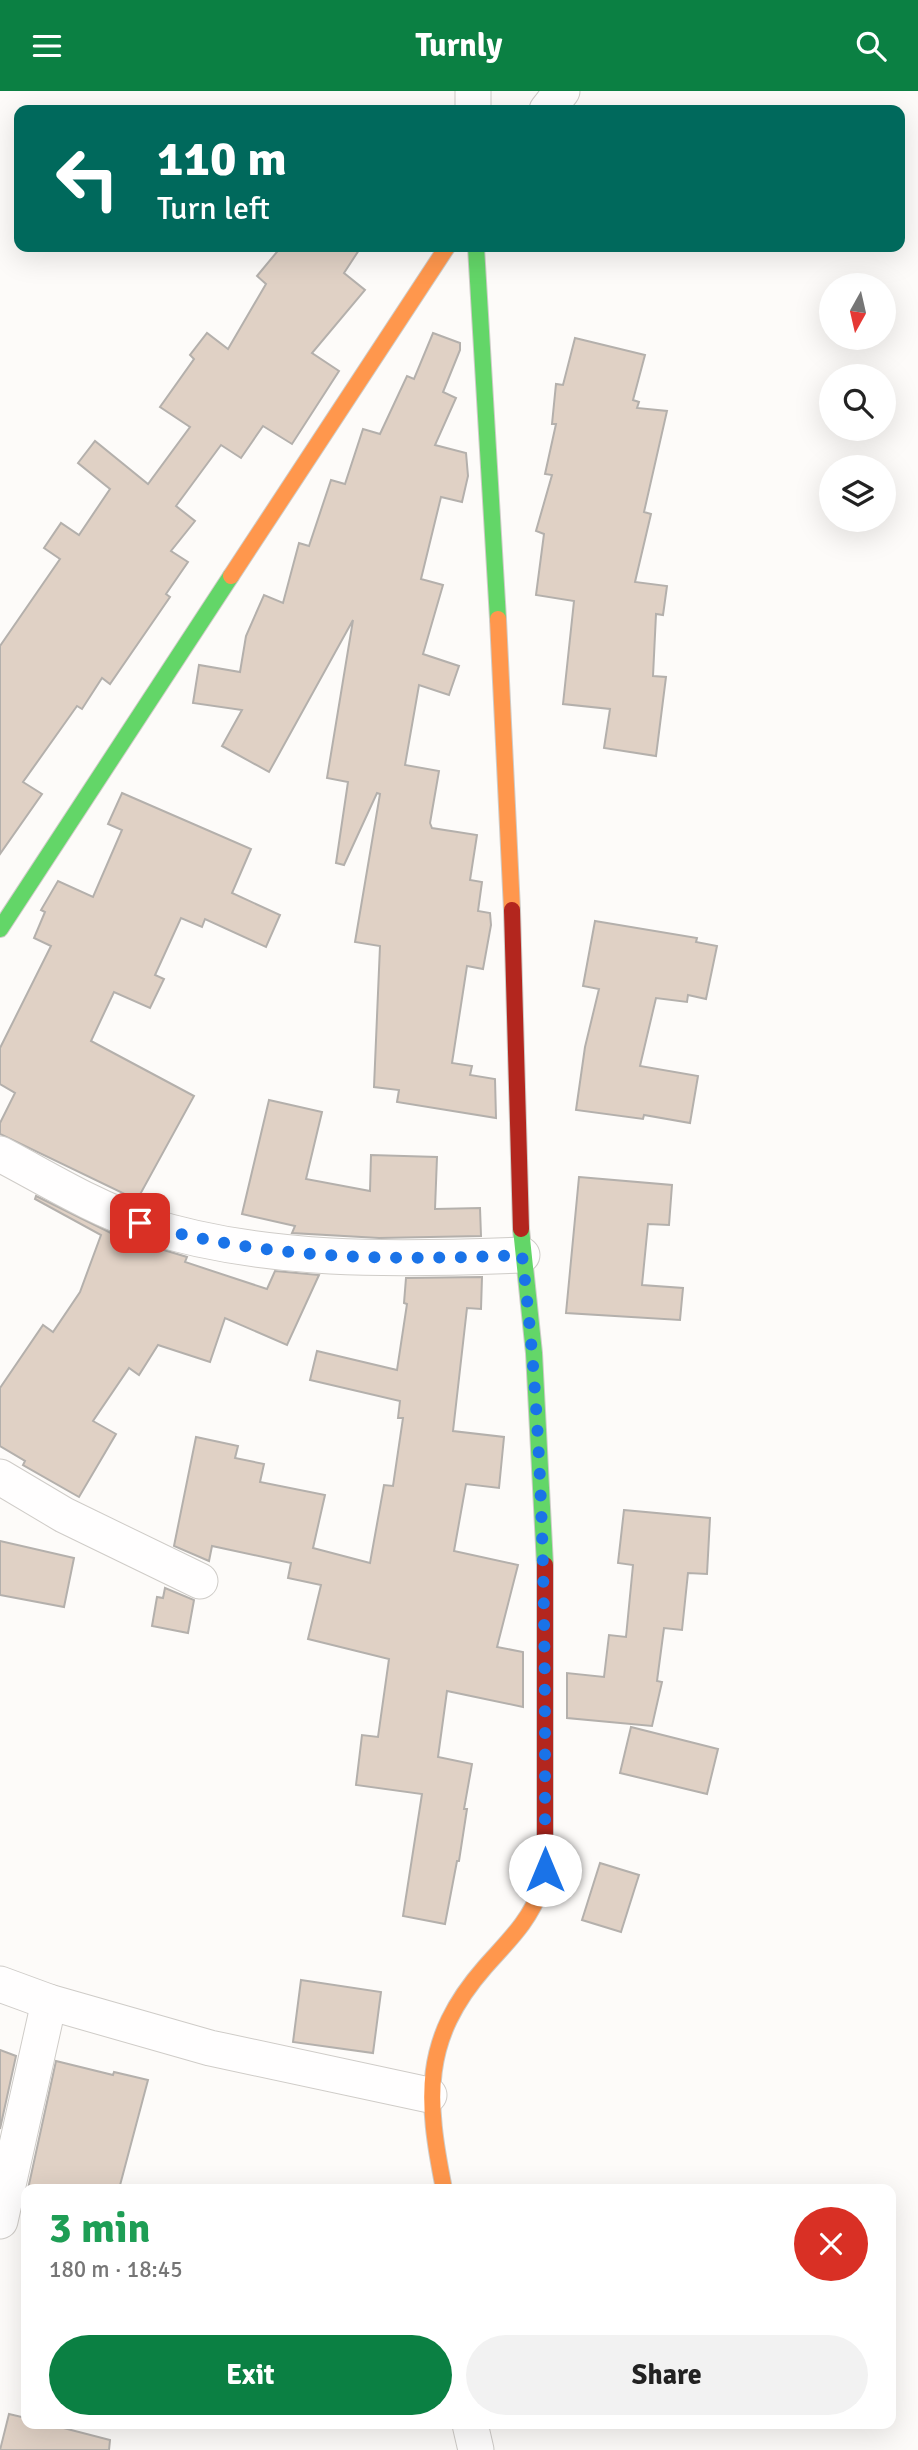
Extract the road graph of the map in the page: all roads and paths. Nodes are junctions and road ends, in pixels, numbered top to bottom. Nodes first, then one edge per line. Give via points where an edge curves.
1 (562, 91) edge
2 (551, 105) edge
3 (444, 252) edge
4 (477, 252) edge
5 (0, 929) edge
6 (0, 1154) edge
7 (522, 1255) junction
8 (0, 1477) edge
9 (200, 1581) dead end
10 (0, 1984) edge
11 (49, 2002) junction
12 (429, 2095) junction
13 (443, 2184) edge
14 (0, 2221) edge
15 (471, 2429) edge
16 (475, 2450) edge

1 - 2 street
3 - 5 street
4 - 7 street via 509,808
6 - 7 street via 140,1223 197,1240 340,1256
7 - 12 street via 534,1353 545,1571 545,1870 540,1899 529,1919 454,2003 433,2050
8 - 9 street via 64,1515
10 - 11 street
11 - 12 street via 210,2048
11 - 14 street
12 - 13 street
15 - 16 street

